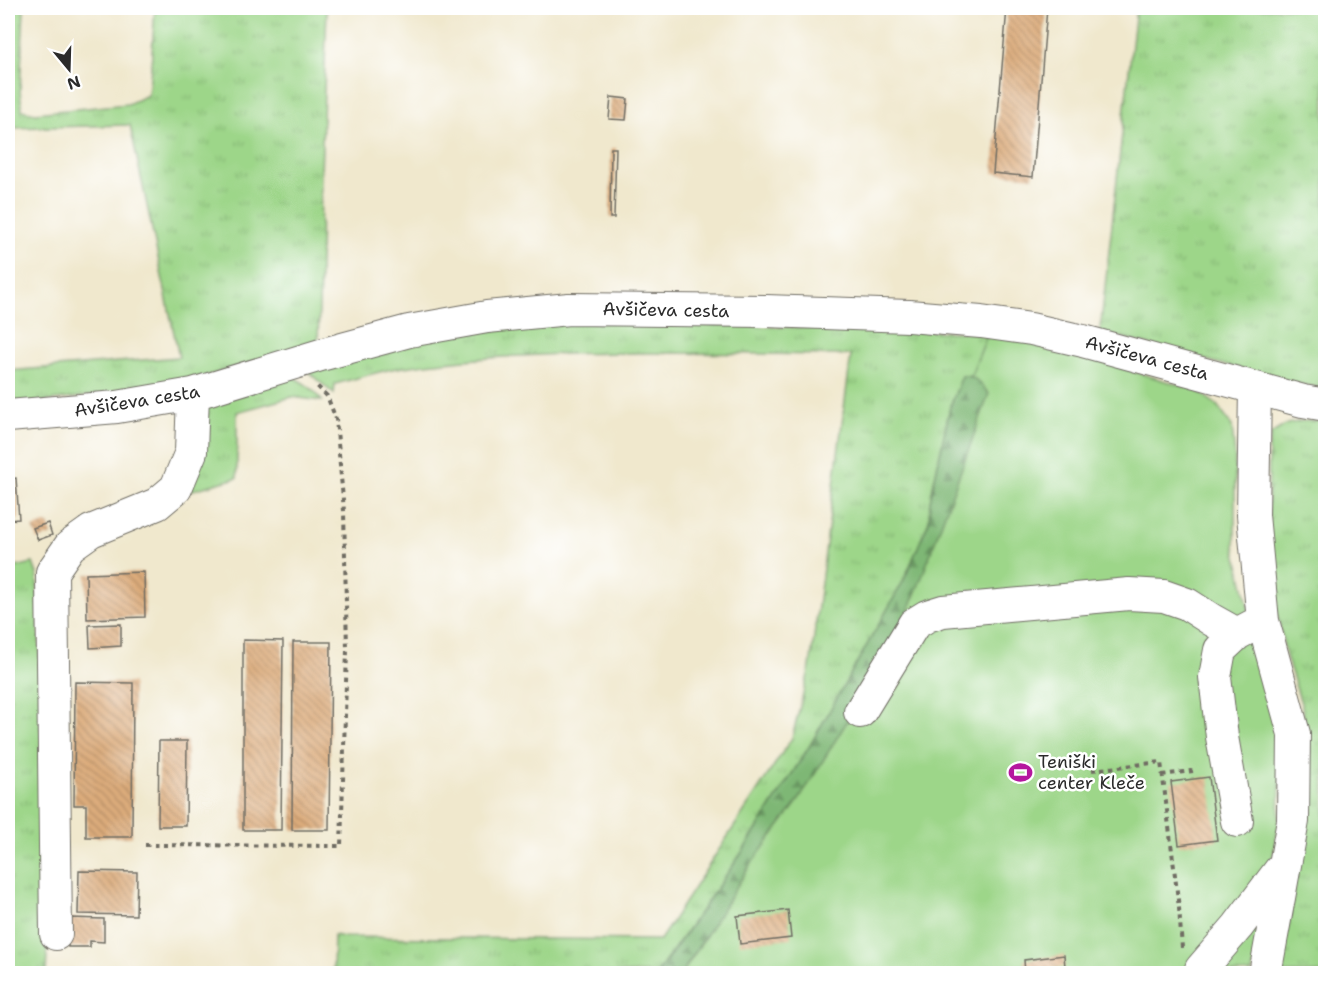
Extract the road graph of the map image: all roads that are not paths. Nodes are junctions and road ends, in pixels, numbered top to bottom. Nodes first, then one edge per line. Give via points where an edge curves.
1 (1255, 388) junction
2 (193, 394) junction
3 (1326, 405) edge
4 (8, 416) edge
5 (1250, 627) junction
6 (860, 712) dead end
7 (1237, 821) dead end
8 (1285, 864) junction
9 (56, 934) dead end
10 (1192, 959) road end
11 (1266, 974) edge

1 - 2 street, Avšičeva cesta via 1083,340 981,322 766,311 569,309 487,317 409,331
1 - 3 street, Avšičeva cesta
1 - 5 street
2 - 4 street, Avšičeva cesta via 117,407
2 - 9 street via 191,453 176,488 157,504 91,531 70,546 52,572
5 - 6 street via 1212,620 1187,604 1164,597 1129,594 943,610 914,624
5 - 7 street via 1220,650 1215,677
5 - 8 street via 1294,734 1293,821
8 - 10 street via 1238,926
8 - 11 street

